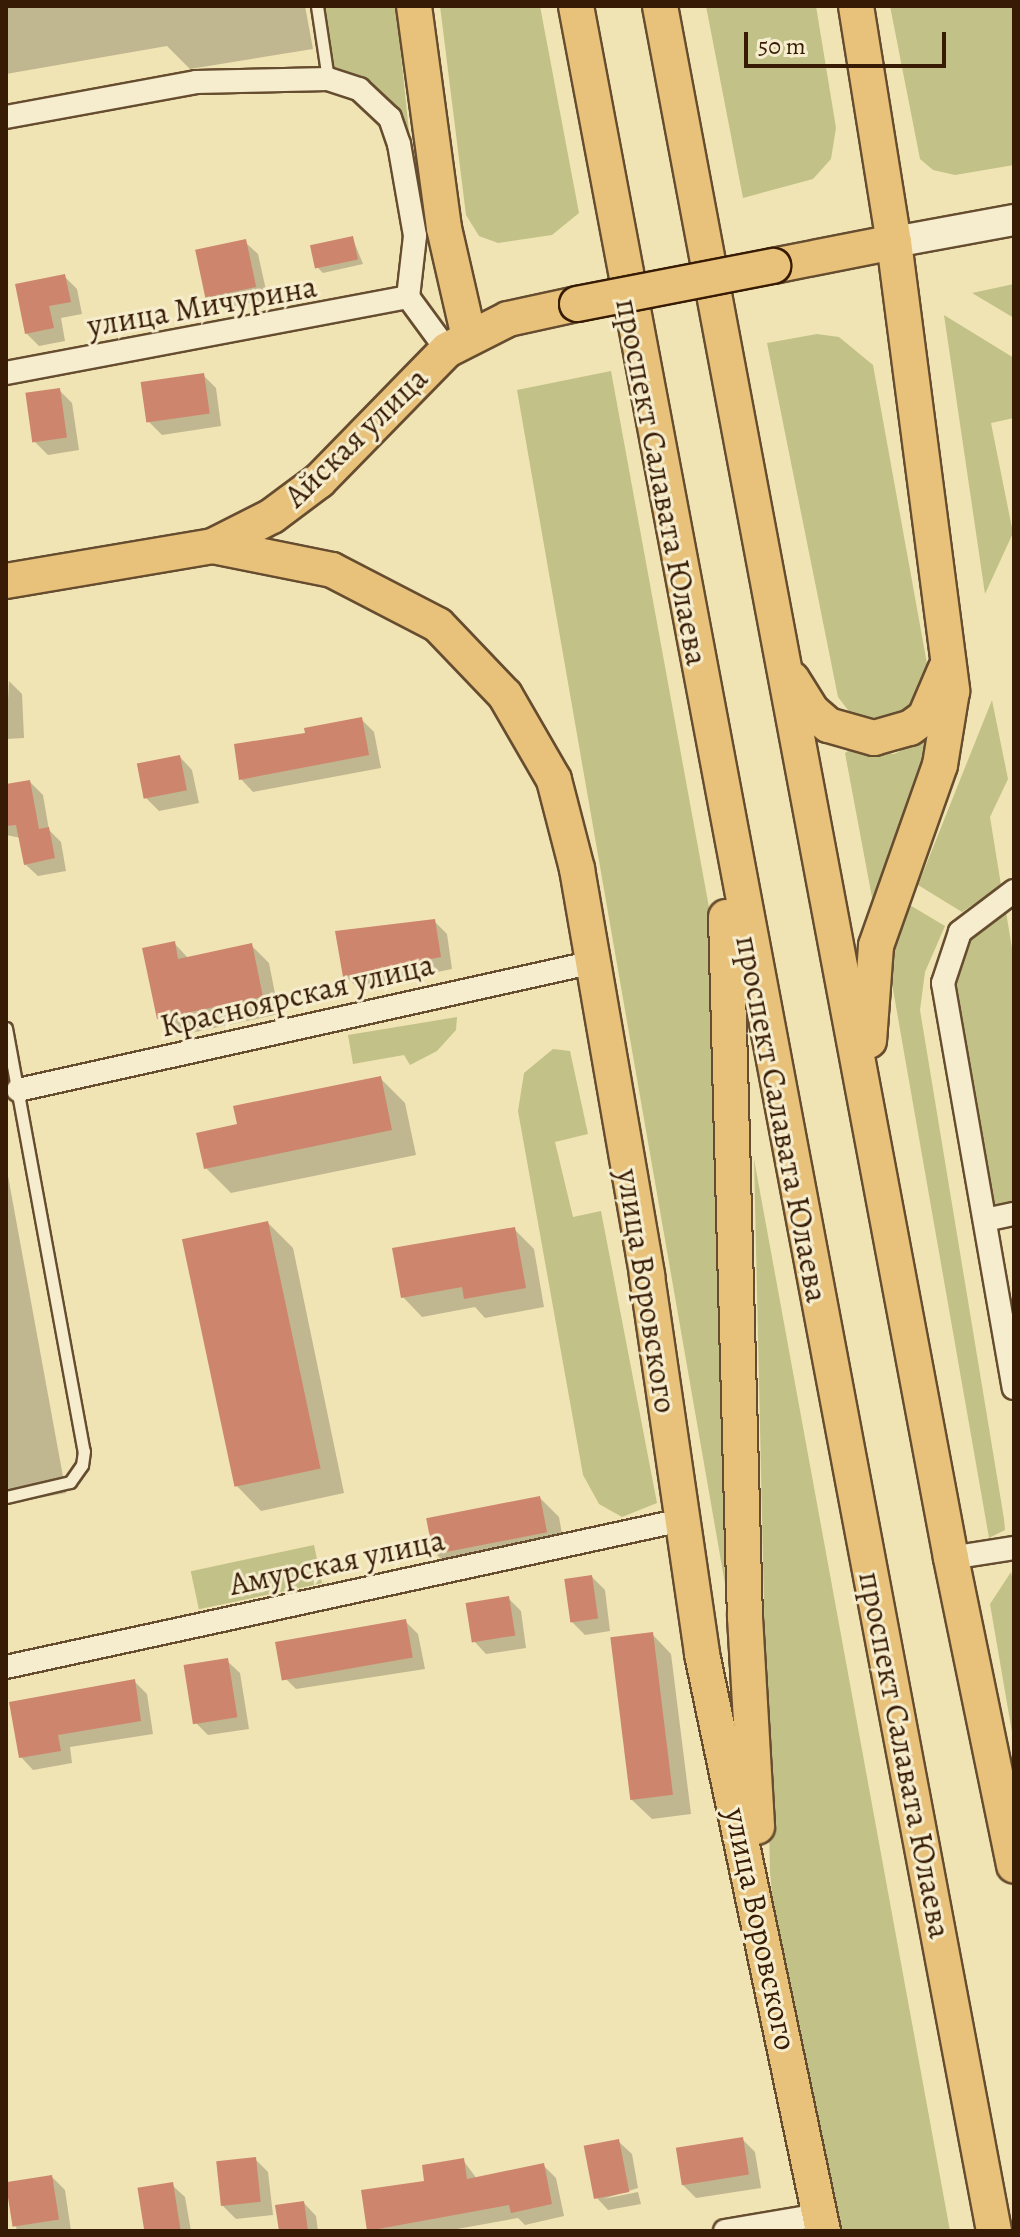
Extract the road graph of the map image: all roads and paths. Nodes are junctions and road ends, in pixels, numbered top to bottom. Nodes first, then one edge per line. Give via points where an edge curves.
1 (317, 6) edge
2 (414, 6) edge
3 (576, 6) edge
4 (660, 6) edge
5 (856, 6) edge
6 (328, 79) junction
7 (6, 117) edge
8 (1014, 220) edge
9 (894, 242) junction
10 (408, 297) junction
11 (458, 344) junction
12 (6, 373) edge
13 (213, 546) junction
14 (6, 581) edge
15 (948, 654) junction
16 (785, 664) junction
17 (715, 765) junction
18 (1014, 891) edge
19 (590, 963) junction
20 (6, 1028) edge
21 (18, 1090) junction
22 (868, 1118) junction
23 (1014, 1214) edge
24 (985, 1220) junction
25 (1014, 1388) edge
26 (6, 1497) edge
27 (682, 1520) junction
28 (1014, 1548) edge
29 (951, 1558) junction
30 (6, 1667) edge
31 (1014, 1866) edge
32 (760, 1916) junction
33 (822, 2223) edge
34 (725, 2231) edge
35 (994, 2231) edge

1 - 6 lane
2 - 11 main road
3 - 17 main road, проспект Салавата Юлаева
4 - 16 main road
5 - 9 main road
6 - 7 street via 196,82
6 - 10 street via 359,89 390,118 415,236
8 - 9 main road
9 - 11 main road, bridge via 508,319
9 - 15 main road
10 - 11 street
10 - 12 street, улица Мичурина
11 - 13 main road, Айская улица via 319,481 272,516
13 - 14 main road, Айская улица
13 - 19 main road, улица Воровского via 332,570 360,582 438,625 475,659 505,695 554,780 569,824
15 - 16 main road via 943,682 925,717 874,738 828,725 811,710
15 - 22 main road via 952,691 946,742 876,946
16 - 22 main road
17 - 32 main road via 729,984 745,1617
17 - 35 main road, проспект Салавата Юлаева
18 - 24 street via 960,932 943,983
19 - 21 street, Красноярская улица
19 - 27 main road, улица Воровского via 647,1276
20 - 21 lane
21 - 26 lane via 84,1451 70,1482
22 - 29 main road
23 - 24 street
24 - 25 street
27 - 30 street, Амурская улица
27 - 32 main road, улица Воровского via 702,1654
28 - 29 street
29 - 31 main road
32 - 33 main road, улица Воровского
33 - 34 street

